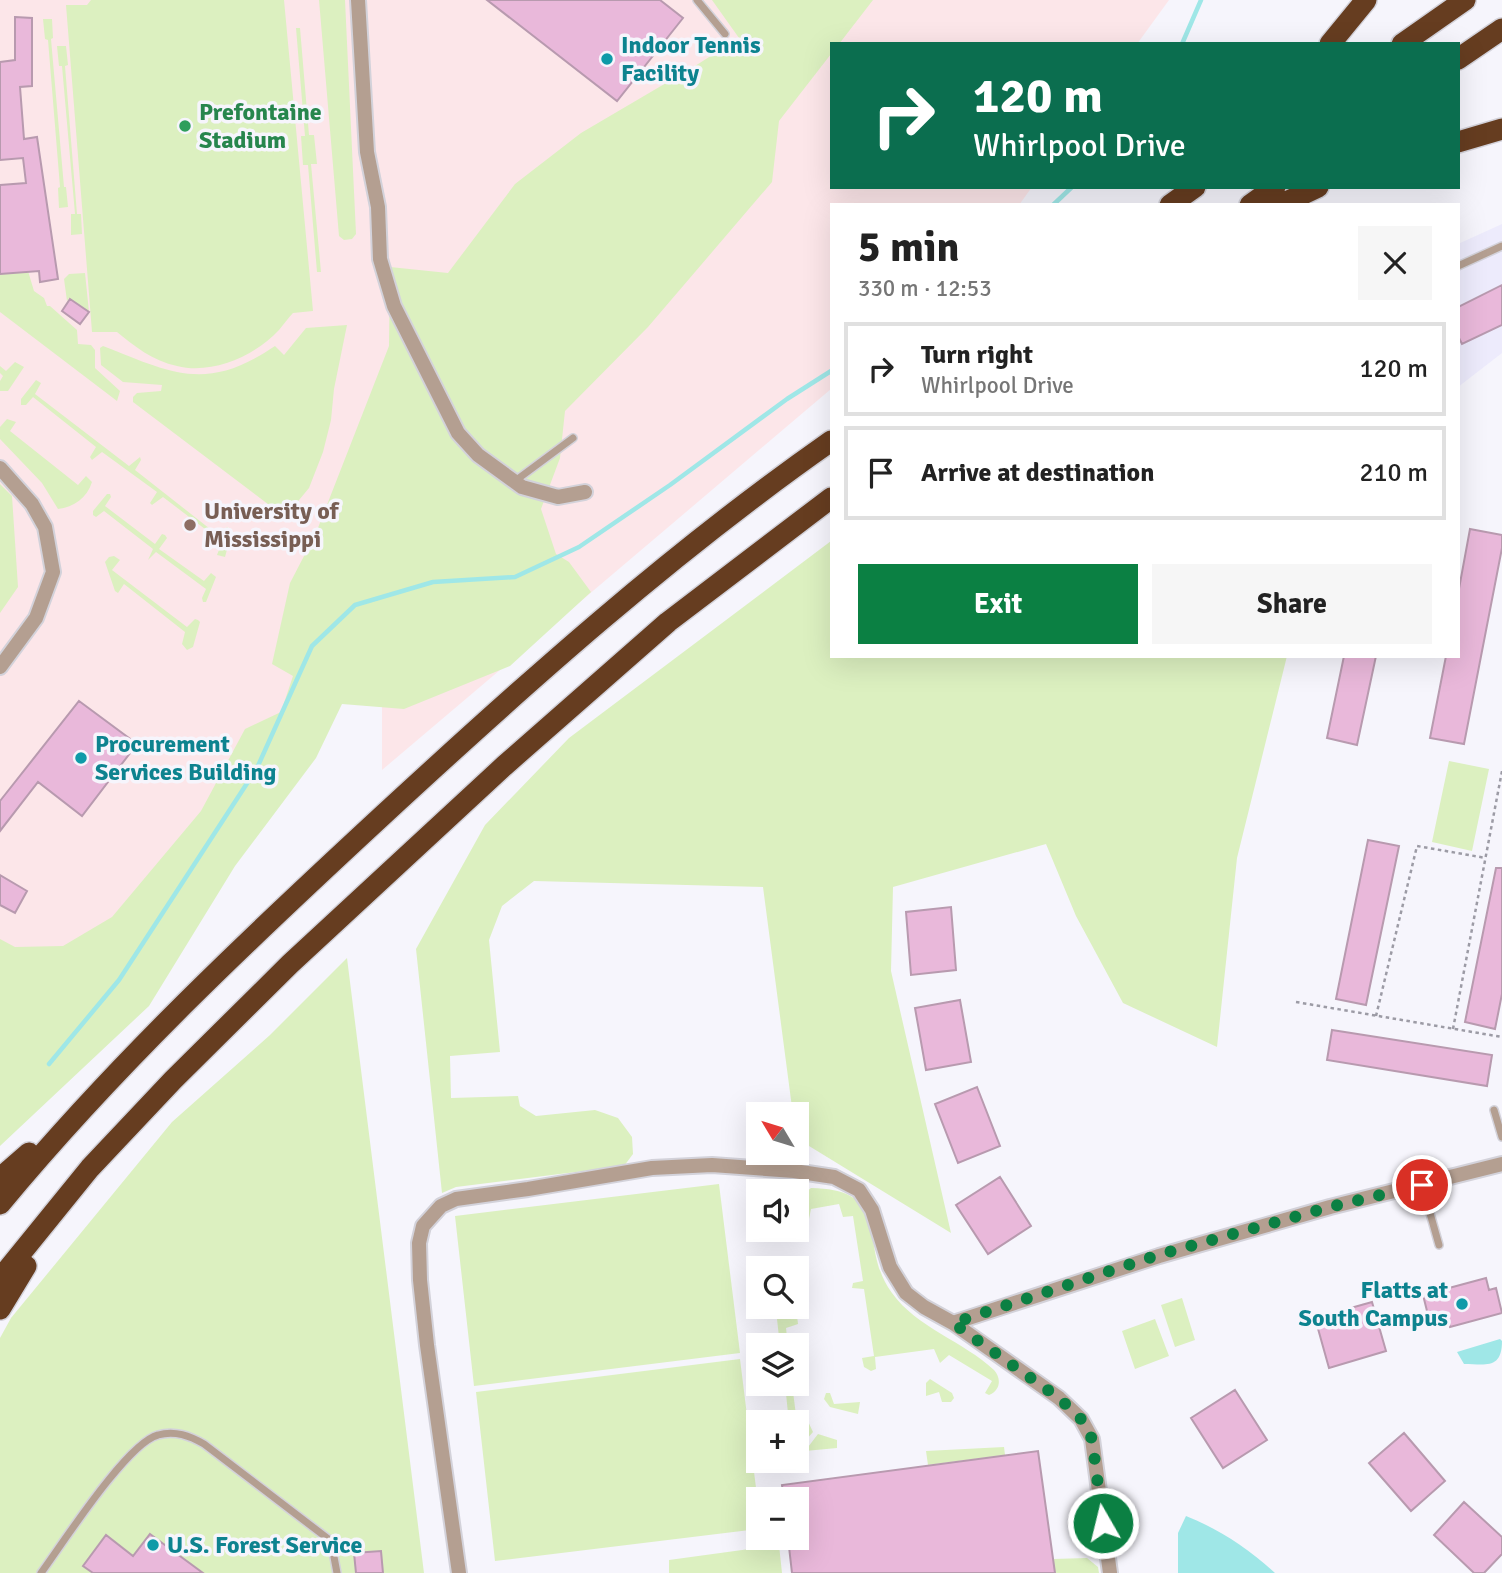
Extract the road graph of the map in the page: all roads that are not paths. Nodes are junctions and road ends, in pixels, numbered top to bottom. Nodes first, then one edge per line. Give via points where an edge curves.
1 (358, 0) edge
2 (696, 0) edge
3 (1366, 0) edge
4 (1465, 0) edge
5 (1502, 29) edge
6 (725, 34) dead end
7 (1332, 42) edge
8 (1405, 42) edge
9 (1460, 59) edge
10 (1502, 129) edge
11 (1460, 141) edge
12 (1184, 189) edge
13 (1192, 189) edge
14 (1272, 189) edge
15 (1314, 189) edge
16 (1171, 203) edge
17 (1172, 203) edge
18 (1253, 203) edge
19 (1284, 203) edge
20 (1502, 246) edge
21 (1460, 265) edge
22 (573, 438) dead end
23 (830, 442) edge
24 (0, 468) edge
25 (515, 481) junction
26 (585, 492) dead end
27 (830, 499) edge
28 (0, 667) edge
29 (118, 1070) junction
30 (1494, 1110) dead end
31 (1502, 1137) edge
32 (1502, 1164) edge
33 (90, 1168) junction
34 (0, 1178) edge
35 (1422, 1185) junction
36 (0, 1204) edge
37 (1438, 1245) dead end
38 (0, 1279) edge
39 (0, 1309) edge
40 (953, 1323) junction
41 (41, 1573) edge
42 (337, 1573) edge
43 (459, 1573) edge
44 (1110, 1573) edge

1 - 25 street via 367,152 378,207 380,259 394,306 458,433 478,455
2 - 6 lane
3 - 7 highway
4 - 8 highway
5 - 9 highway
10 - 11 highway
12 - 16 highway
13 - 17 highway
14 - 18 highway
15 - 19 highway
20 - 21 lane
22 - 25 lane
23 - 29 highway via 633,591 499,708 286,905
24 - 28 street via 32,504 45,527 53,572 36,618
25 - 26 street via 558,497
27 - 33 highway via 668,622 504,766 290,964
29 - 34 highway
29 - 36 highway
30 - 31 lane
32 - 35 street
33 - 38 highway
33 - 39 highway
35 - 37 lane
35 - 40 street via 1158,1255
40 - 43 street via 906,1293 890,1267 872,1210 859,1190 834,1177 740,1166 652,1168 456,1199 441,1206 423,1226 420,1280
40 - 44 street via 1059,1398 1081,1419 1092,1439
41 - 42 lane via 124,1460 143,1442 175,1433 204,1444 331,1541

